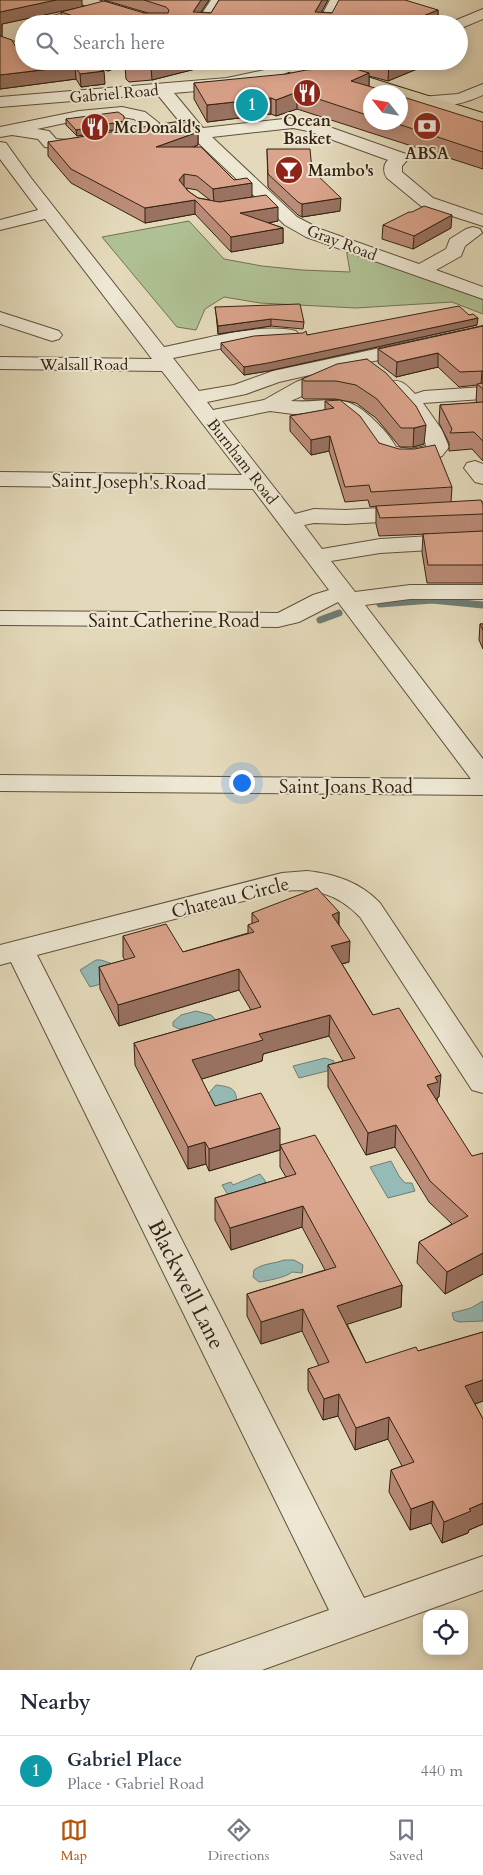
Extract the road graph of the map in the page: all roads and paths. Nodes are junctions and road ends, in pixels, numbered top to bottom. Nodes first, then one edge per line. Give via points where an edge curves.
1 (82, 0) edge
2 (218, 0) edge
3 (337, 0) edge
4 (105, 7) junction
5 (483, 14) edge
6 (80, 15) edge
7 (131, 15) edge
8 (209, 15) edge
9 (329, 15) edge
10 (468, 20) edge
11 (3, 34) edge
12 (15, 43) edge
13 (283, 70) edge
14 (307, 70) edge
15 (326, 70) edge
16 (346, 70) edge
17 (334, 72) junction
18 (314, 76) junction
19 (105, 77) edge
20 (228, 83) junction
21 (162, 89) junction
22 (483, 89) edge
23 (130, 92) junction
24 (363, 93) edge
25 (427, 100) joint
26 (0, 102) edge
27 (462, 105) junction
28 (408, 107) edge
29 (483, 118) edge
30 (483, 130) edge
31 (6, 131) edge
32 (45, 134) junction
33 (199, 134) junction
34 (0, 148) edge
35 (270, 201) junction
36 (252, 204) edge
37 (49, 213) junction
38 (0, 224) edge
39 (478, 227) edge
40 (420, 271) junction
41 (483, 292) edge
42 (0, 318) edge
43 (483, 332) edge
44 (52, 335) dead end
45 (296, 335) edge
46 (164, 359) junction
47 (0, 363) edge
48 (483, 393) edge
49 (424, 397) dead end
50 (194, 398) junction
51 (270, 405) junction
52 (483, 406) edge
53 (443, 408) edge
54 (208, 417) junction
55 (0, 479) edge
56 (259, 482) junction
57 (442, 501) edge
58 (483, 508) edge
59 (314, 516) junction
60 (289, 522) junction
61 (483, 540) edge
62 (316, 557) junction
63 (483, 592) edge
64 (352, 604) junction
65 (0, 618) edge
66 (483, 777) edge
67 (0, 783) edge
68 (483, 787) edge
69 (10, 952) edge
70 (483, 1082) edge
71 (483, 1573) edge
72 (354, 1619) junction
73 (211, 1670) edge

1 - 4 main road
2 - 8 street
3 - 9 street
4 - 6 street
4 - 7 main road
5 - 10 street
11 - 12 street
13 - 20 street, Gabriel Road
14 - 18 main road
15 - 17 main road
16 - 17 street, Gabriel Road
17 - 18 street, Gabriel Road
17 - 25 main road
18 - 20 street, Gabriel Road
18 - 24 main road
19 - 23 street via 120,83
20 - 21 street, Gabriel Road
21 - 23 street, Gabriel Road
21 - 33 street, Gray Road
22 - 27 street
23 - 26 street, Gabriel Road
25 - 27 street
27 - 29 main road
28 - 30 main road
31 - 32 street
32 - 32 street via 67,145 128,135 145,129 150,123 145,116 130,112 107,112 62,120
33 - 35 street, Gray Road
33 - 39 street via 281,123 312,127 400,158 393,165 392,174 427,202
34 - 37 street, Burnham Road
35 - 36 street
35 - 40 street, Gray Road via 291,221 313,233
37 - 38 street
37 - 46 street, Burnham Road
39 - 40 street via 458,243 454,252
40 - 41 street, Gray Road
42 - 44 street
43 - 50 street via 274,377 239,390
45 - 46 street, Walsall Road via 252,337
46 - 47 street, Walsall Road
46 - 50 street, Burnham Road
48 - 49 street
50 - 54 street, Burnham Road
51 - 51 street via 348,409 381,439 392,454 426,454 438,447 424,419 406,396 372,369 352,370 304,384
51 - 54 street
52 - 53 street
54 - 56 street, Burnham Road
55 - 56 street, Saint Joseph's Road
56 - 60 street, Burnham Road
57 - 59 street via 340,508
58 - 59 street via 346,517
59 - 60 street
60 - 62 street, Burnham Road
61 - 62 street via 375,546
62 - 64 street, Burnham Road
63 - 64 street, Saint Catherine Road via 410,592
64 - 65 street, Saint Catherine Road via 321,600 278,620
64 - 66 street, Burnham Road
67 - 68 street, Saint Joans Road
69 - 70 street, Chateau Circle via 282,882 309,880 337,886 351,892 370,910
69 - 72 street, Blackwell Lane
71 - 72 street
72 - 73 street

